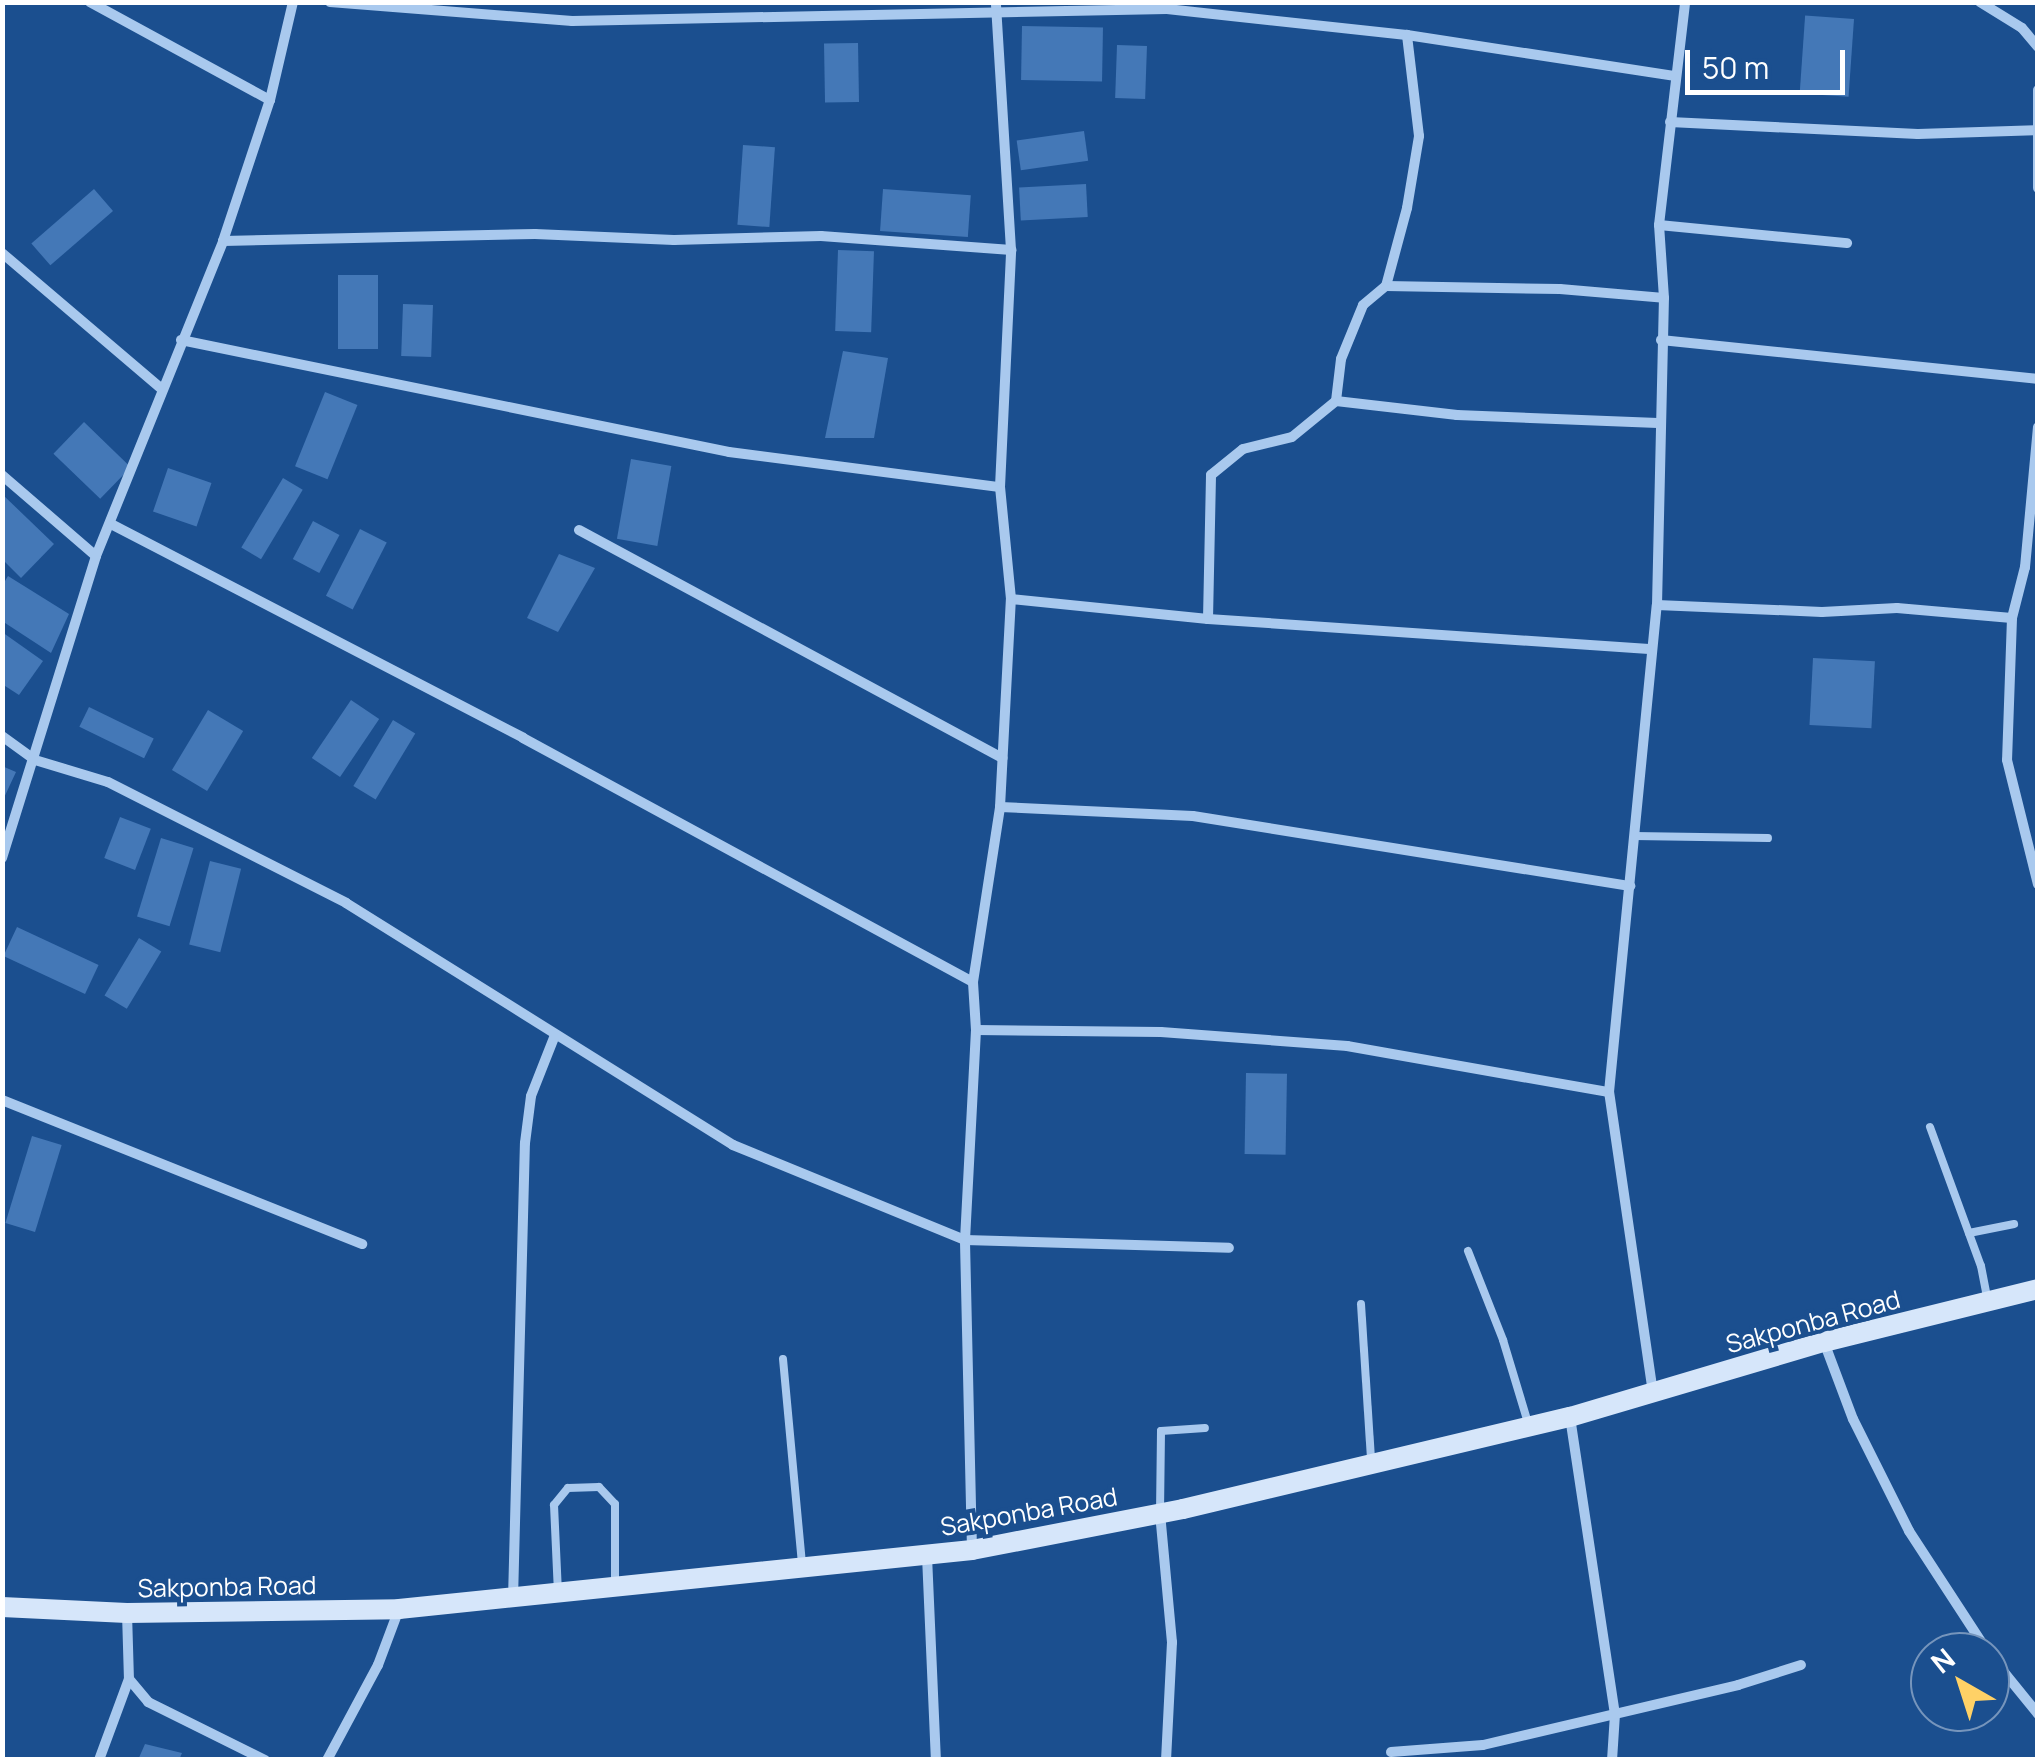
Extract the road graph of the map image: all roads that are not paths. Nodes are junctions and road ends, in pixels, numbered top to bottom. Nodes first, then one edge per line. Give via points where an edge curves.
1 (90, 2) edge
2 (293, 2) edge
3 (330, 2) edge
4 (1685, 2) edge
5 (1980, 2) edge
6 (996, 6) edge
7 (1407, 35) junction
8 (2038, 46) edge
9 (1674, 76) junction
10 (2038, 90) edge
11 (270, 100) junction
12 (1670, 122) junction
13 (2037, 130) edge
14 (2038, 188) edge
15 (1659, 225) junction
16 (224, 241) junction
17 (1847, 243) dead end
18 (1012, 250) junction
19 (2, 253) edge
20 (1386, 286) junction
21 (1664, 298) junction
22 (181, 340) junction
23 (1662, 340) junction
24 (2038, 379) edge
25 (162, 389) junction
26 (1336, 401) junction
27 (1658, 423) junction
28 (2038, 427) edge
29 (2, 476) edge
30 (1000, 487) junction
31 (111, 524) junction
32 (579, 530) dead end
33 (96, 556) junction
34 (1011, 599) junction
35 (1657, 605) junction
36 (2012, 618) junction
37 (1208, 619) junction
38 (1649, 650) junction
39 (2, 736) edge
40 (1002, 758) junction
41 (36, 760) junction
42 (1000, 807) junction
43 (1634, 836) junction
44 (1768, 838) dead end
45 (2, 858) edge
46 (2038, 884) edge
47 (1630, 886) junction
48 (974, 982) junction
49 (976, 1030) junction
50 (554, 1035) junction
51 (1609, 1092) junction
52 (2, 1100) edge
53 (1930, 1127) dead end
54 (2014, 1224) dead end
55 (1969, 1233) junction
56 (965, 1240) junction
57 (362, 1244) dead end
58 (1229, 1248) dead end
59 (1468, 1251) dead end
60 (2038, 1289) edge
61 (1988, 1302) junction
62 (1361, 1304) dead end
63 (1824, 1342) junction
64 (783, 1359) dead end
65 (1653, 1394) junction
66 (1570, 1417) junction
67 (1530, 1427) junction
68 (1205, 1428) dead end
69 (1371, 1464) junction
70 (1160, 1513) junction
71 (972, 1550) junction
72 (927, 1556) junction
73 (802, 1569) junction
74 (614, 1588) junction
75 (558, 1595) junction
76 (513, 1600) junction
77 (2, 1607) edge
78 (398, 1609) junction
79 (127, 1613) junction
80 (1975, 1632) edge
81 (1802, 1665) dead end
82 (2010, 1679) edge
83 (129, 1680) junction
84 (1615, 1714) junction
85 (2038, 1714) edge
86 (1391, 1752) dead end
87 (99, 1760) edge
88 (265, 1760) edge
89 (326, 1760) edge
90 (936, 1760) edge
91 (1166, 1760) edge
92 (1612, 1760) edge

1 - 11 street
2 - 11 street
3 - 6 street via 572,21
4 - 9 street
5 - 8 street
6 - 7 street via 1167,9
6 - 18 street
7 - 9 street
7 - 20 street via 1419,136
9 - 12 street
10 - 13 street
11 - 16 street
12 - 13 street via 1918,134
12 - 15 street
13 - 14 street
15 - 17 street
15 - 21 street
16 - 18 street via 820,236
16 - 22 street
18 - 30 street
19 - 25 street
20 - 21 street
20 - 26 street via 1362,305 1341,359
21 - 23 street
22 - 25 street
22 - 30 street via 729,452
23 - 24 street
23 - 27 street
25 - 31 street
26 - 27 street via 1457,415
26 - 37 street via 1292,436 1243,450 1211,475
27 - 35 street
28 - 36 street via 2025,566
29 - 33 street
30 - 34 street
31 - 33 street
31 - 48 street
32 - 40 street
33 - 41 street
34 - 37 street
34 - 40 street
35 - 36 street via 1897,608
35 - 38 street
36 - 46 street via 2007,760
37 - 38 street
38 - 43 street
39 - 41 street
40 - 42 street
41 - 45 street
41 - 50 street via 108,782 346,903
42 - 47 street via 1193,816
42 - 48 street
43 - 44 lane
43 - 47 street
47 - 51 street
48 - 49 street
49 - 51 street via 1161,1032 1347,1046
49 - 56 street
50 - 56 street via 732,1146
50 - 76 street via 532,1096 525,1143
51 - 65 street
52 - 57 street
53 - 55 lane
54 - 55 lane
55 - 61 lane
56 - 58 street
56 - 71 street
59 - 67 lane
60 - 61 main road, Sakponba Road
61 - 63 main road, Sakponba Road
62 - 69 lane
63 - 65 main road, Sakponba Road
63 - 80 street via 1909,1531
64 - 73 lane
65 - 66 main road, Sakponba Road
66 - 67 main road, Sakponba Road
66 - 84 street
67 - 69 main road, Sakponba Road
68 - 70 lane via 1161,1432
69 - 70 main road, Sakponba Road
70 - 71 main road, Sakponba Road
70 - 91 street via 1172,1642
71 - 72 main road, Sakponba Road
72 - 73 main road, Sakponba Road
72 - 90 street
73 - 74 main road, Sakponba Road
74 - 75 main road, Sakponba Road
74 - 75 lane via 615,1504 599,1487 568,1488 554,1505
75 - 76 main road, Sakponba Road
76 - 78 main road, Sakponba Road
77 - 79 main road, Sakponba Road
78 - 79 main road, Sakponba Road
78 - 89 street via 378,1666
79 - 83 street
81 - 84 street
82 - 85 street
83 - 87 street
83 - 88 street via 148,1702
84 - 86 street via 1482,1744
84 - 92 street

